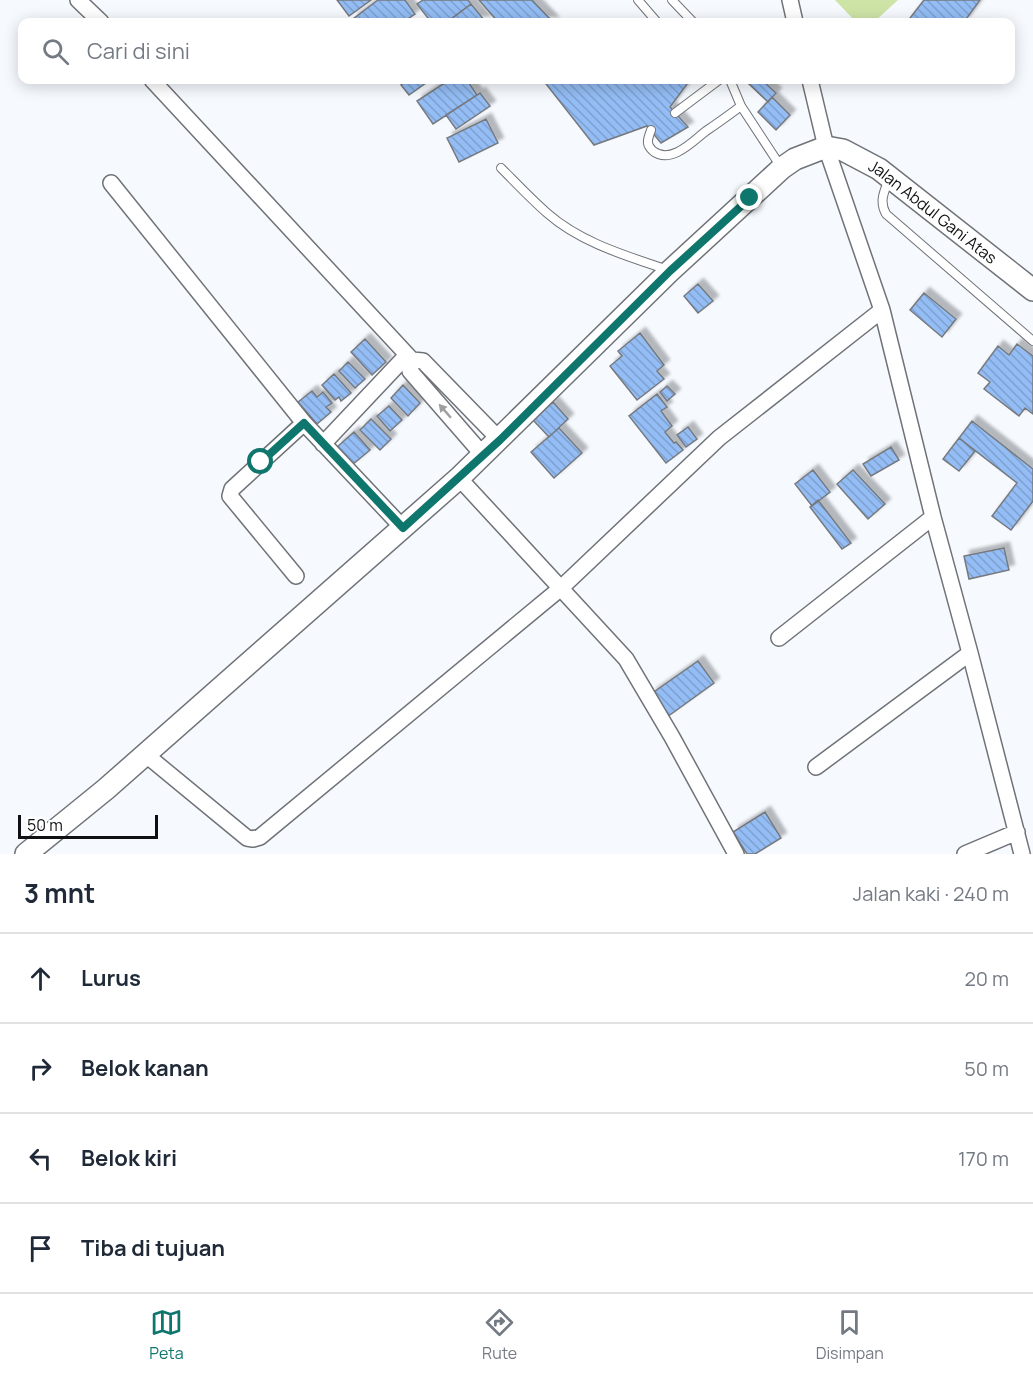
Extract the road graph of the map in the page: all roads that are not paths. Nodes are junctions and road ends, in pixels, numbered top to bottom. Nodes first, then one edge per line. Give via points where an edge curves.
1 (78, 0) edge
2 (638, 0) edge
3 (672, 0) edge
4 (790, 0) edge
5 (97, 18) edge
6 (654, 18) edge
7 (689, 18) edge
8 (794, 18) edge
9 (156, 84) edge
10 (714, 84) edge
11 (731, 84) edge
12 (811, 84) edge
13 (741, 106) junction
14 (675, 113) dead end
15 (651, 130) dead end
16 (826, 147) junction
17 (501, 168) dead end
18 (782, 168) junction
19 (889, 177) junction
20 (111, 183) dead end
21 (670, 271) junction
22 (1033, 290) edge
23 (882, 310) junction
24 (1033, 341) edge
25 (410, 358) junction
26 (304, 423) junction
27 (500, 440) junction
28 (323, 444) junction
29 (483, 455) junction
30 (459, 478) junction
31 (933, 517) junction
32 (403, 528) junction
33 (296, 576) dead end
34 (561, 588) junction
35 (778, 638) dead end
36 (970, 653) junction
37 (145, 754) junction
38 (816, 767) dead end
39 (1017, 832) junction
40 (26, 854) edge
41 (736, 854) edge
42 (965, 854) edge
43 (1022, 854) edge

1 - 5 street
2 - 6 lane
3 - 7 lane
4 - 8 street
9 - 25 street
10 - 14 lane
11 - 13 lane
12 - 16 street
13 - 15 lane via 683,150 668,155 656,153 648,146
13 - 18 lane
16 - 18 street
16 - 19 street, Jalan Abdul Gani Atas via 843,150
16 - 23 street
17 - 21 lane via 548,214 574,232
18 - 21 street
19 - 22 street, Jalan Abdul Gani Atas
19 - 24 lane via 882,197 886,214
20 - 26 street
21 - 27 street
23 - 31 street
23 - 34 street via 719,438
25 - 27 street via 423,361
25 - 28 street
29 -> 25 street via 410,371
26 - 28 street
26 - 33 street via 232,489 230,496
27 - 29 street
28 - 32 street
29 - 30 street
30 - 32 street
30 - 34 street
31 - 35 street
31 - 36 street
32 - 37 street
34 - 37 street via 257,838 247,838
34 - 41 street via 626,659
36 - 38 street
36 - 39 street
37 - 40 street
39 - 42 street
39 - 43 street

